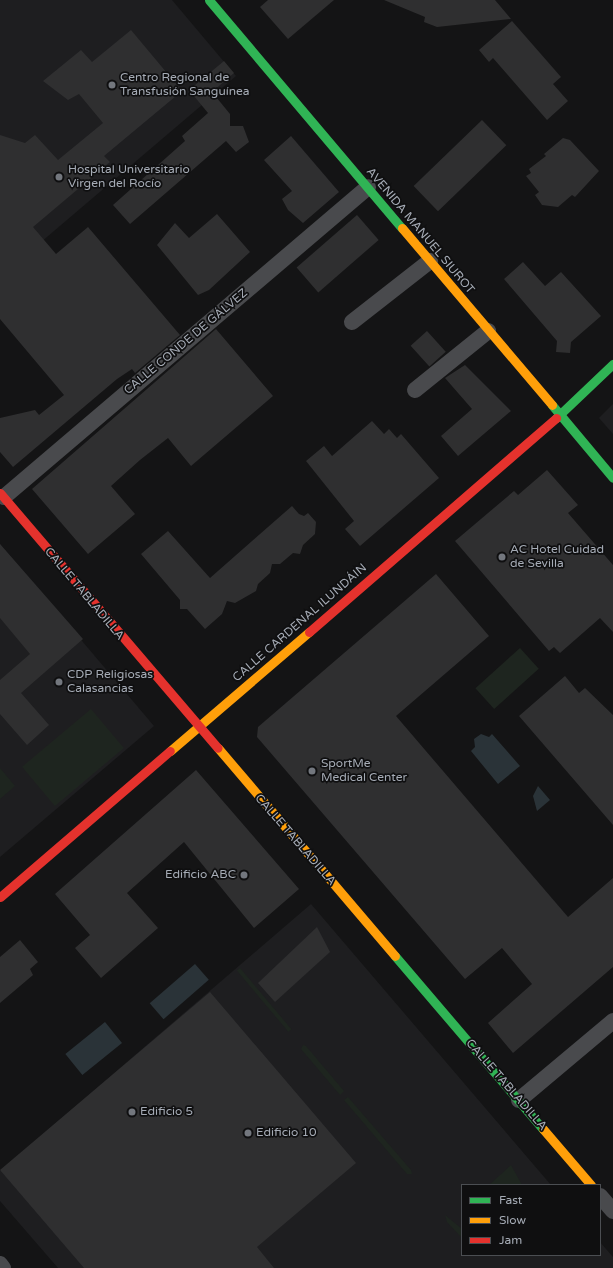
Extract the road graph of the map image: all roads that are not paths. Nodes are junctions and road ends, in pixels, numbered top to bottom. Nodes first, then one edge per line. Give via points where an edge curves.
1 (209, 0) edge
2 (368, 187) junction
3 (430, 261) junction
4 (352, 322) dead end
5 (488, 331) junction
6 (613, 364) edge
7 (415, 390) dead end
8 (559, 416) junction
9 (613, 478) edge
10 (2, 495) edge
11 (197, 727) junction
12 (0, 897) edge
13 (611, 1027) edge
14 (519, 1100) junction
15 (590, 1184) edge
16 (601, 1197) edge
17 (613, 1211) edge
18 (0, 1264) edge
19 (3, 1268) edge

1 - 2 main road, AVENIDA MANUEL SIUROT
2 - 3 main road, AVENIDA MANUEL SIUROT
2 - 10 street, CALLE CONDE DE GÁLVEZ
3 - 4 street
3 - 5 main road, AVENIDA MANUEL SIUROT
5 - 7 street
5 - 8 main road, AVENIDA MANUEL SIUROT
6 - 8 main road, CALLE CARDENAL ILUNDÁIN
8 - 9 main road, AVENIDA MANUEL SIUROT
8 - 11 main road, CALLE CARDENAL ILUNDÁIN
10 - 11 main road, CALLE TABLADILLA
11 - 12 main road, CALLE CARDENAL ILUNDÁIN
11 - 14 main road, CALLE TABLADILLA
13 - 14 street
14 - 15 main road, CALLE TABLADILLA
16 - 17 street
18 - 19 street

